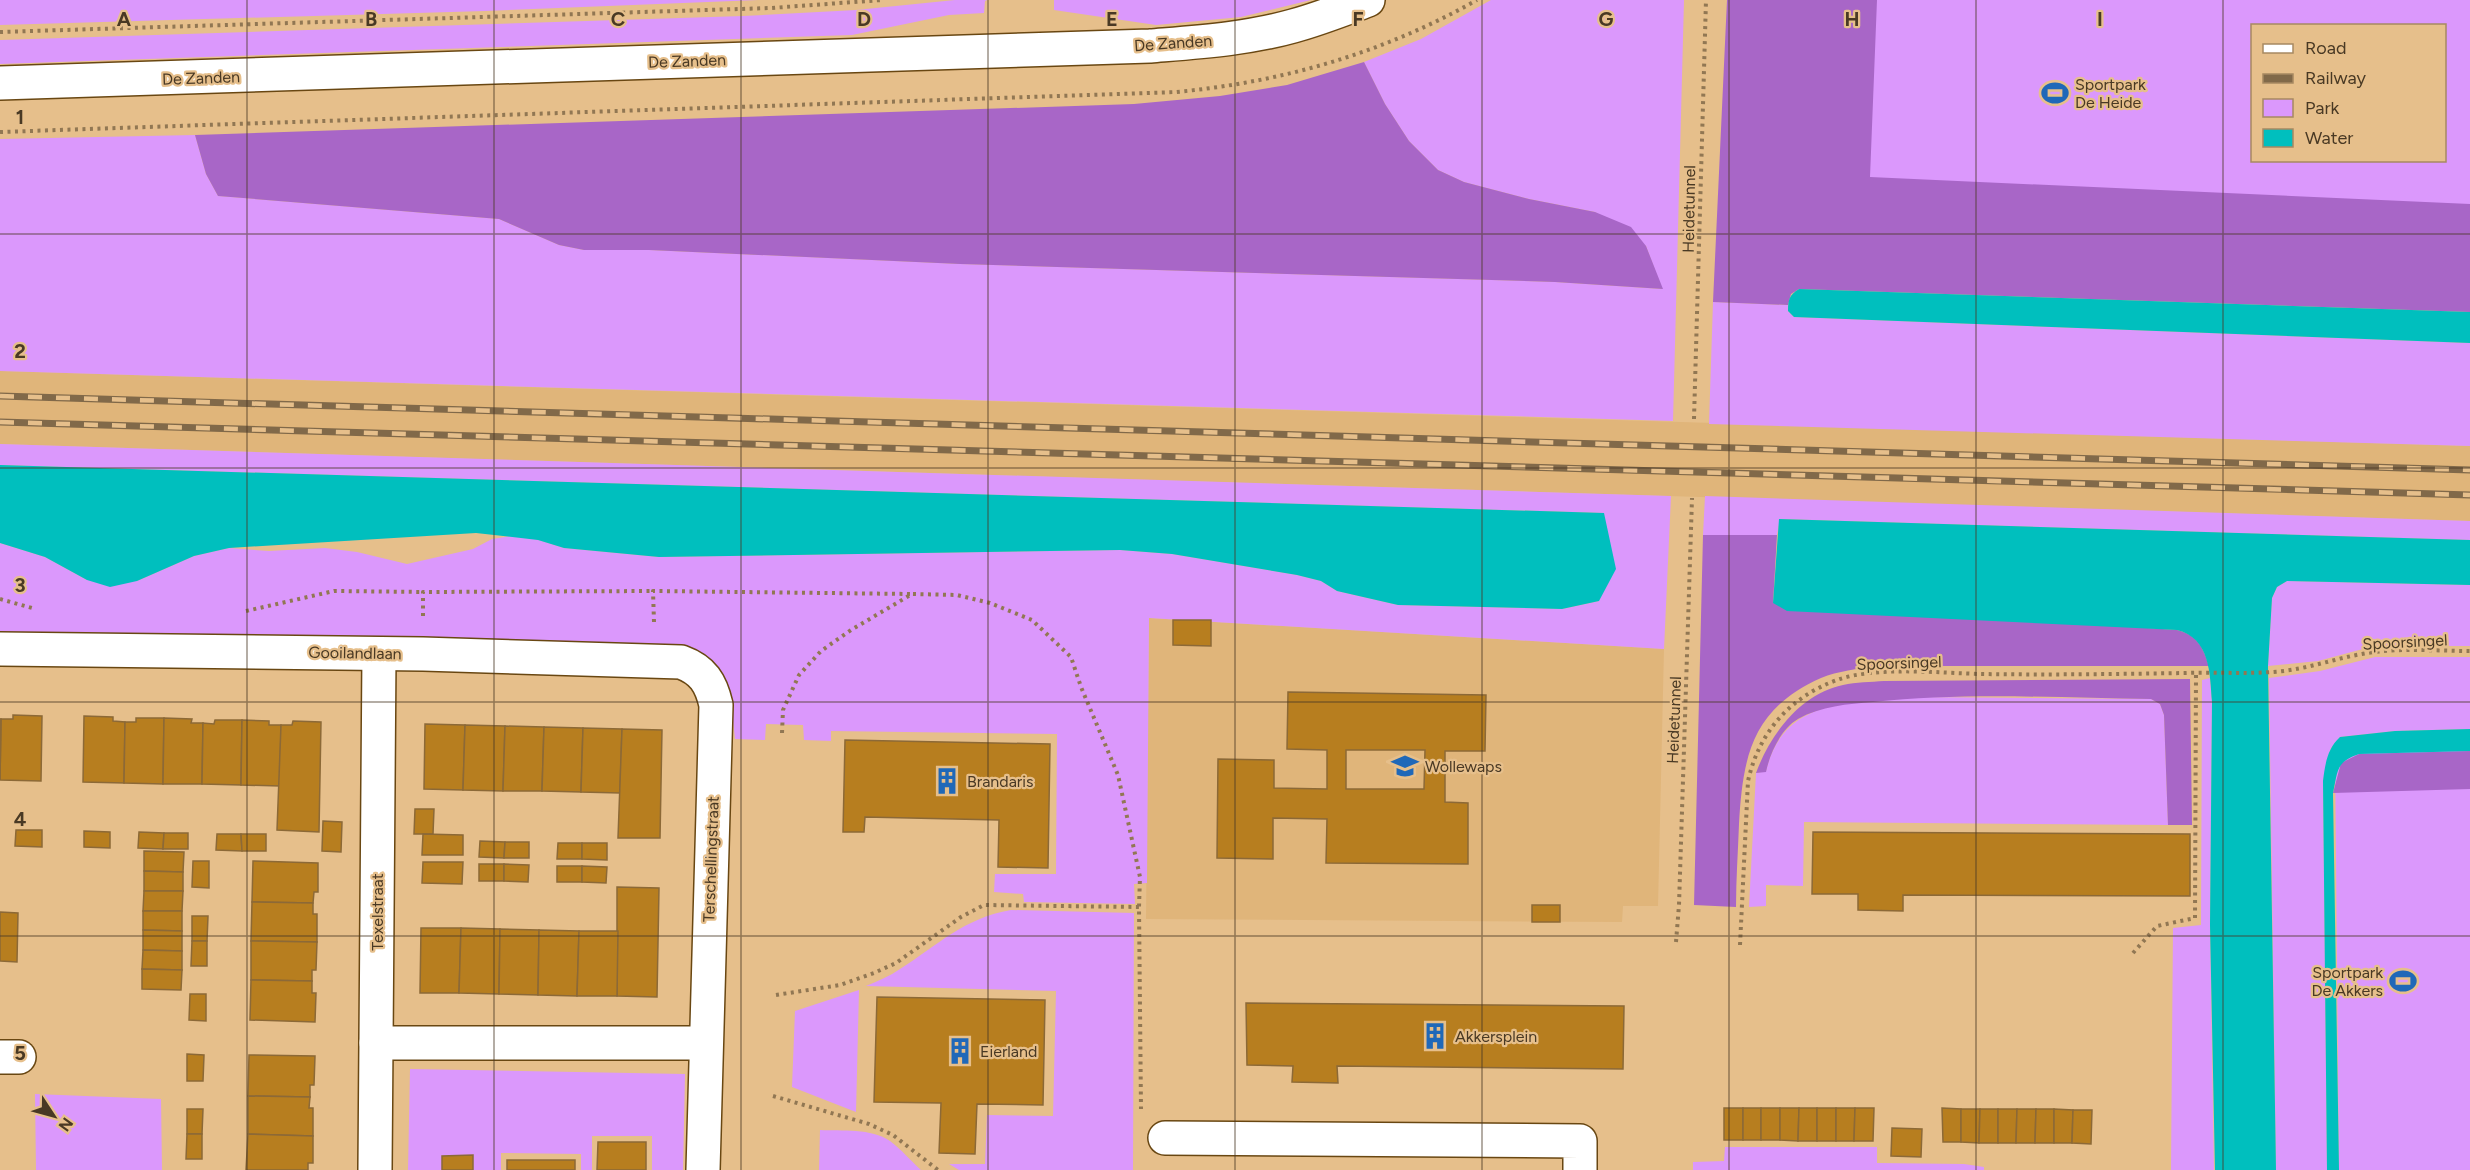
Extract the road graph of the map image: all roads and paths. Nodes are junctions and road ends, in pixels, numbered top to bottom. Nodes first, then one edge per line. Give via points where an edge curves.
1 (882, 0) edge
2 (1368, 0) edge
3 (1706, 0) edge
4 (0, 32) edge
5 (0, 83) edge
6 (1694, 419) dead end
7 (1692, 498) dead end
8 (653, 591) junction
9 (423, 592) junction
10 (912, 594) junction
11 (0, 599) edge
12 (33, 609) dead end
13 (243, 612) dead end
14 (0, 649) edge
15 (2470, 651) edge
16 (379, 654) junction
17 (423, 654) junction
18 (655, 662) junction
19 (2196, 673) junction
20 (705, 678) joint
21 (782, 733) dead end
22 (1139, 907) junction
23 (1676, 942) dead end
24 (1740, 945) dead end
25 (2133, 953) dead end
26 (776, 995) dead end
27 (705, 1043) junction
28 (376, 1044) junction
29 (773, 1096) dead end
30 (1141, 1110) dead end
31 (1165, 1138) dead end
32 (375, 1170) edge
33 (703, 1170) edge
34 (938, 1170) edge
35 (1580, 1170) edge

1 - 4 path via 771,8
2 - 5 street, De Zanden via 1265,33 1150,46
3 - 6 path, Heidetunnel
7 - 23 path, Heidetunnel
8 - 9 path
8 - 10 path
8 - 18 path
9 - 13 path via 334,591
9 - 17 path
10 - 21 path via 821,651 799,675 783,710
10 - 22 path via 957,596 990,603 1032,620 1071,657 1118,775 1140,876
11 - 12 path
14 - 16 street, Gooilandlaan
15 - 19 path, Spoorsingel via 2375,652 2319,666 2272,672
16 - 17 street, Gooilandlaan
16 - 28 street, Texelstraat
17 - 18 street, Gooilandlaan
18 - 20 street, Gooilandlaan via 681,662 697,669
19 - 24 path, Spoorsingel via 1894,673 1840,679 1810,692 1776,721 1758,747 1750,772
19 - 25 path via 2195,918 2157,926
20 - 27 street, Terschellingstraat via 712,687 716,705
22 - 26 path via 984,905 896,963 874,973 840,985
22 - 30 path
27 - 28 street
27 - 33 street, Terschellingstraat
28 - 32 street, Texelstraat
29 - 34 path via 869,1124 893,1136
31 - 35 street via 1580,1141

